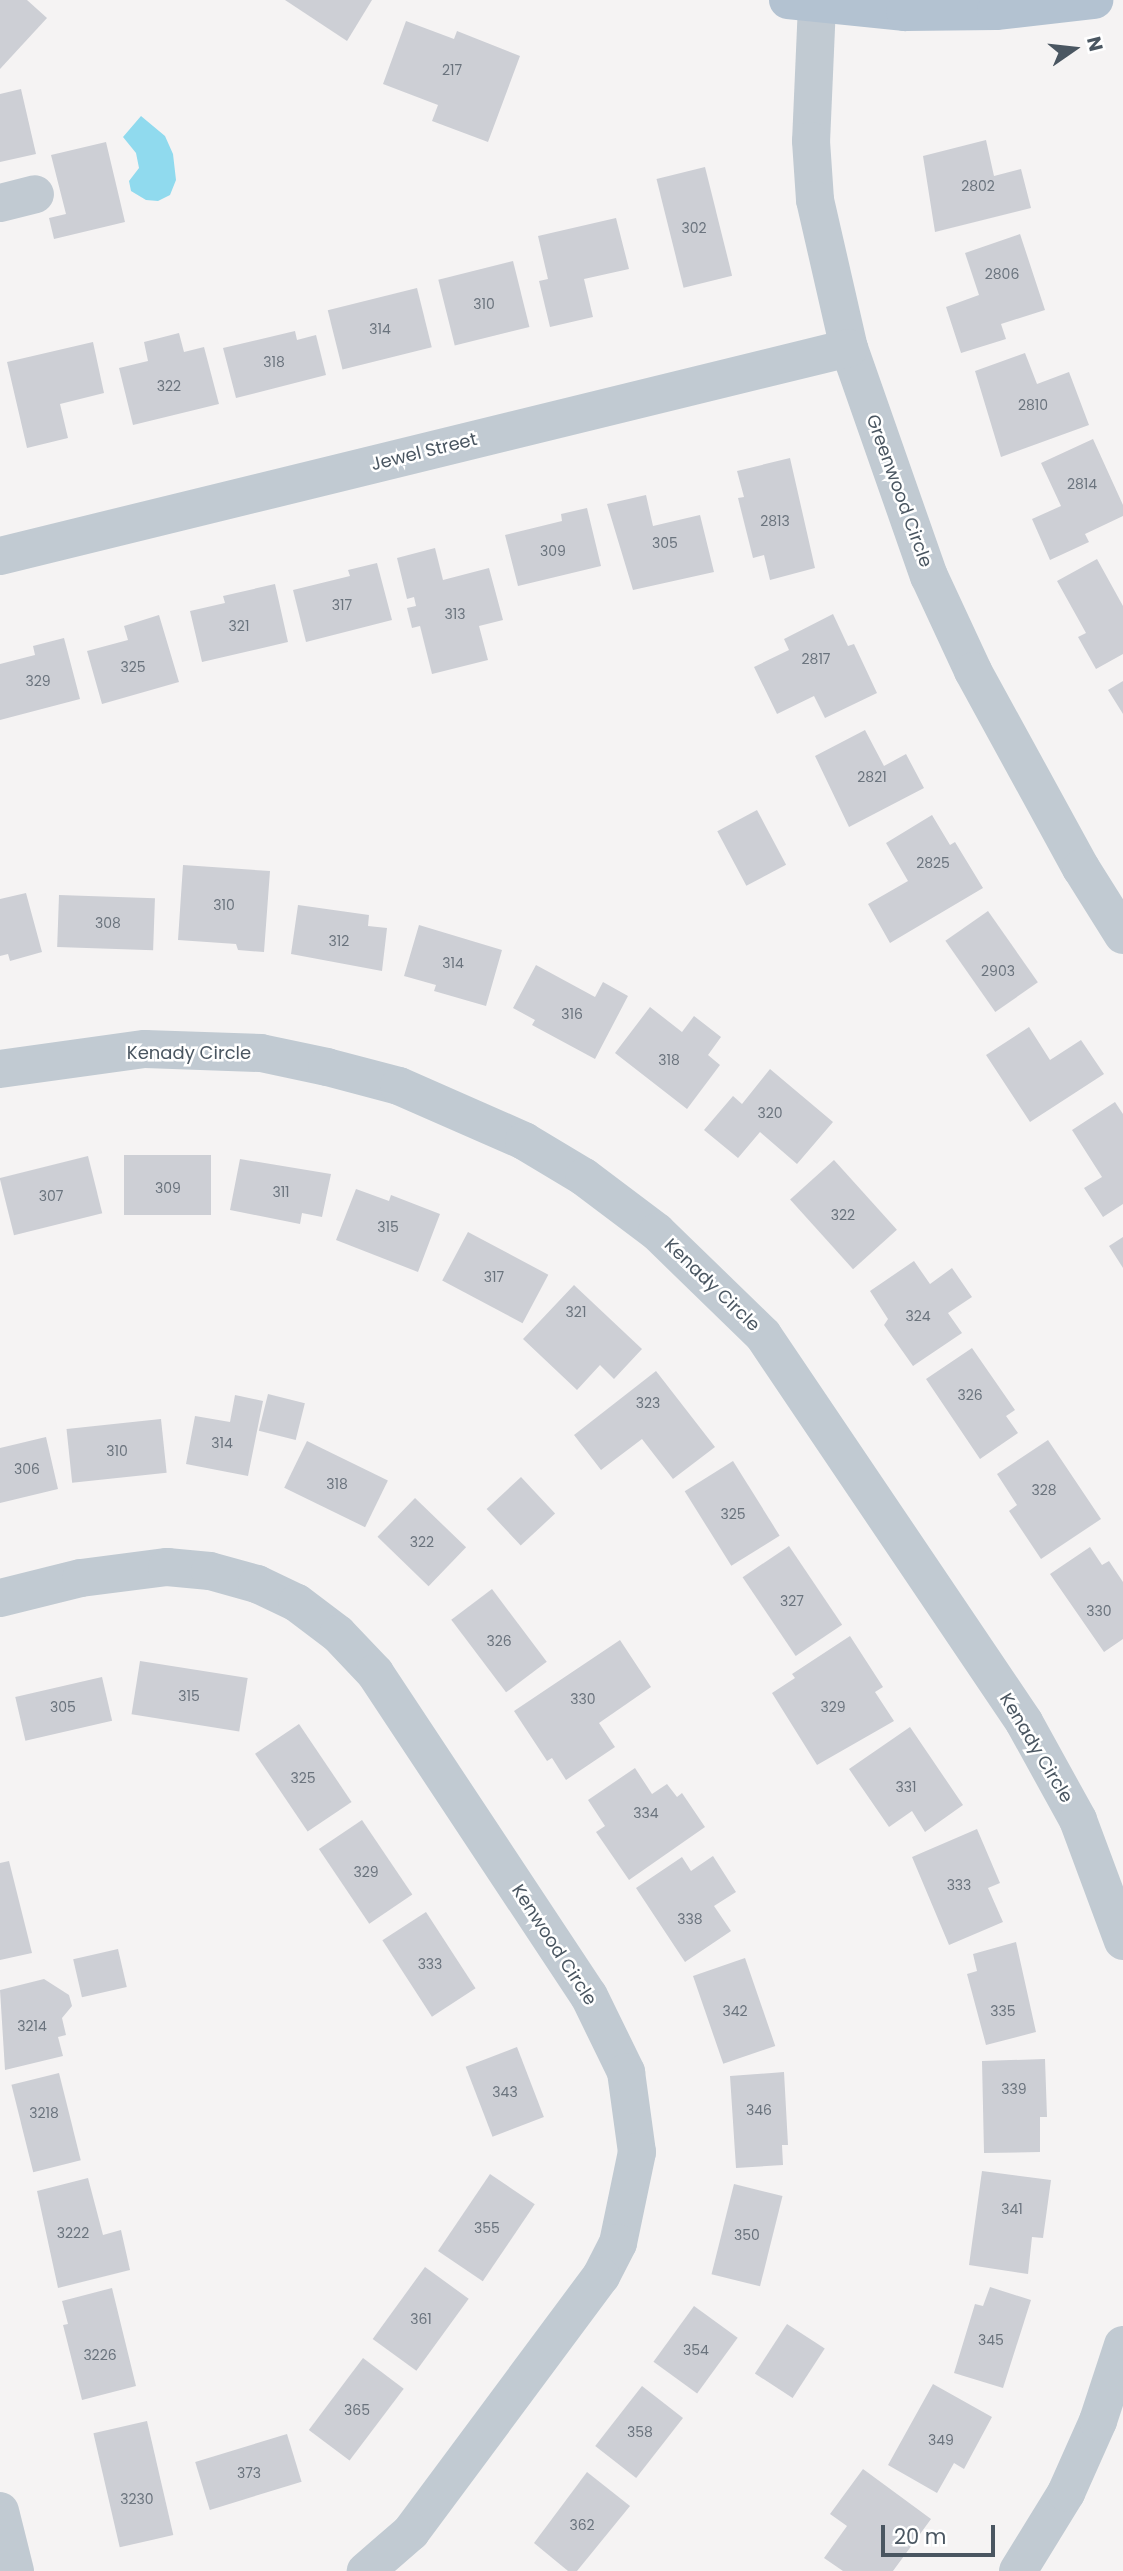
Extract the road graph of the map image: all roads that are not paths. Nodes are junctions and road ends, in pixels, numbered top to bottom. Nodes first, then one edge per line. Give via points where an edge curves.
1 (1094, 0) edge
2 (802, 3) edge
3 (849, 348) junction
4 (0, 556) edge
5 (1123, 935) edge
6 (0, 1069) edge
7 (0, 1598) edge
8 (1123, 1941) edge
9 (1123, 2345) edge
10 (0, 2511) edge
11 (15, 2571) edge
12 (366, 2571) edge
13 (1018, 2571) edge

1 - 2 main road via 996,11 905,12
2 - 3 street, Greenwood Circle via 814,200
3 - 4 street, Jewel Street
3 - 5 street, Greenwood Circle via 929,576 973,671 1080,868
6 - 8 street, Kenady Circle via 145,1049 261,1053 327,1067 399,1086 524,1141 584,1177 657,1232 763,1335 1024,1722 1078,1820
7 - 12 street, Kenwood Circle via 127,1570 167,1567 210,1571 257,1584 298,1603 338,1634 375,1673 589,1996 626,2072 635,2108 637,2152 618,2243 601,2276 411,2532
9 - 13 street via 1098,2421 1066,2493
10 - 11 street

